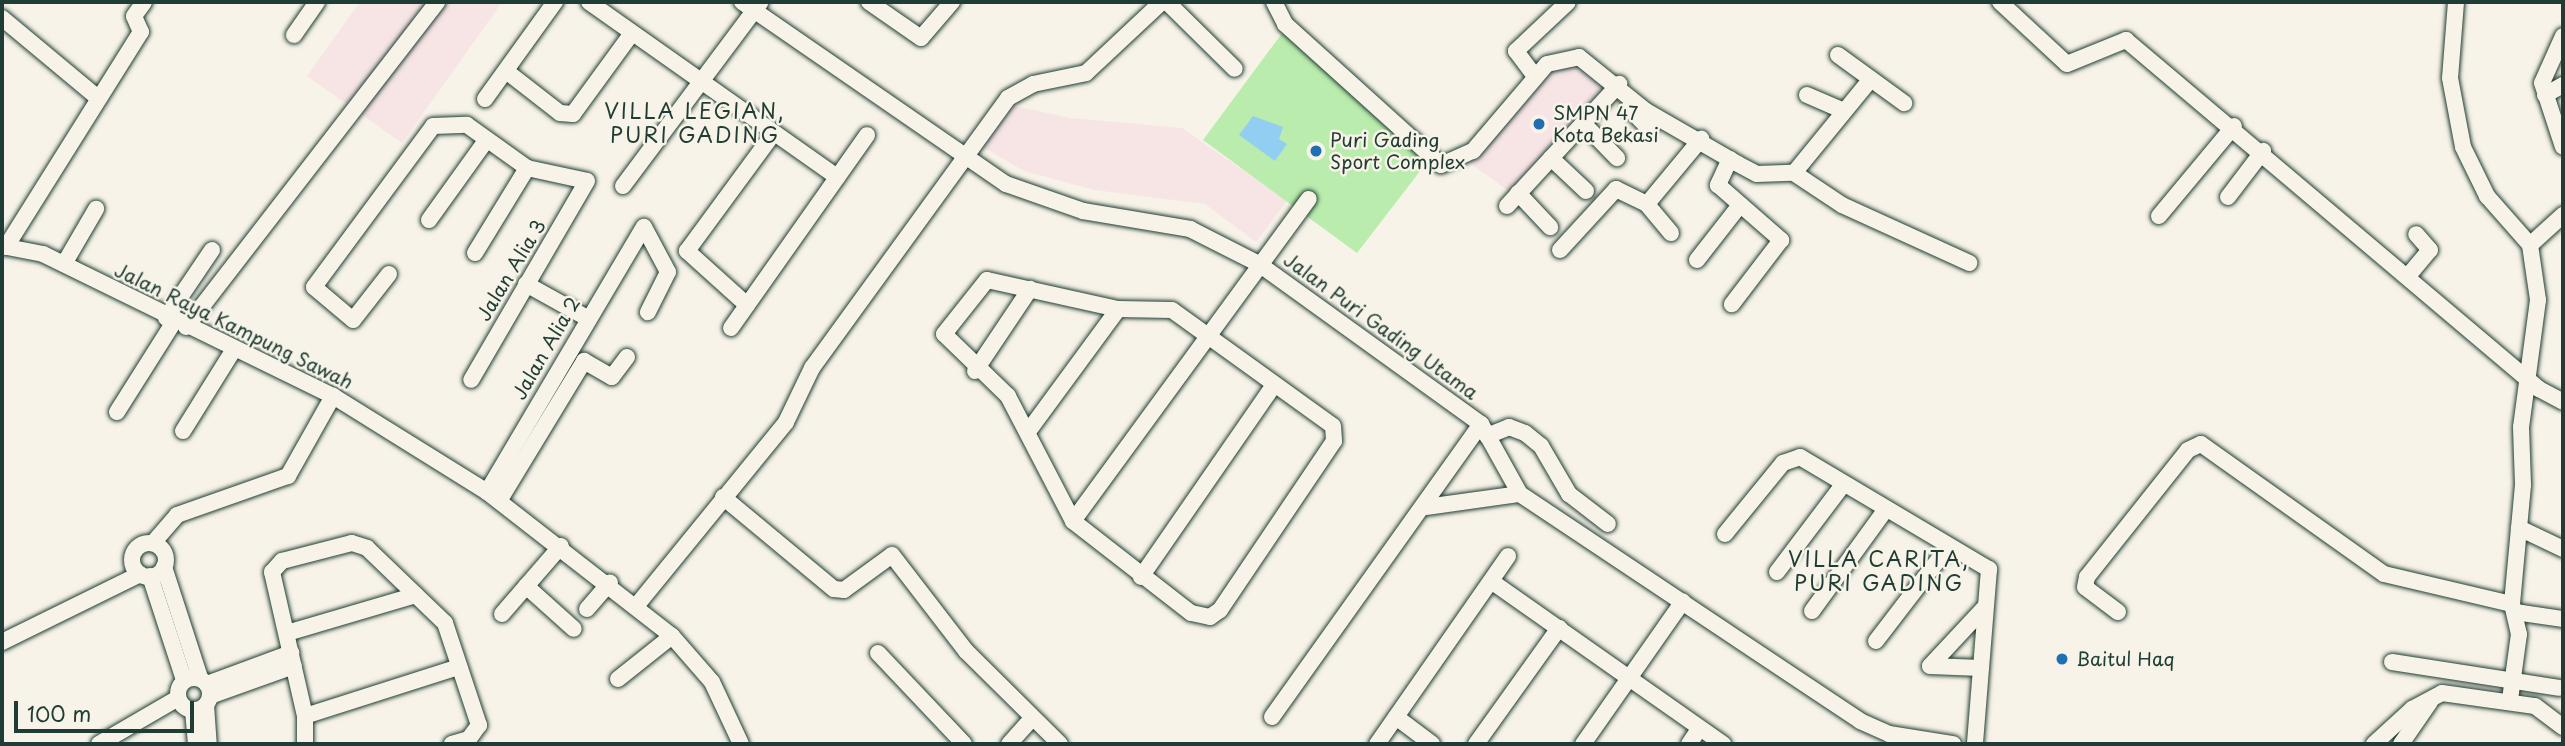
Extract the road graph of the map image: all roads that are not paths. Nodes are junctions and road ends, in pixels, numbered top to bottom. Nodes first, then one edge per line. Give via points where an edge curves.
1 (144, 2) edge
2 (317, 2) edge
3 (437, 2) edge
4 (555, 2) edge
5 (589, 2) edge
6 (869, 2) edge
7 (952, 2) edge
8 (1161, 2) edge
9 (1274, 2) edge
10 (1567, 2) edge
11 (2000, 2) edge
12 (2456, 2) edge
13 (752, 5) edge
14 (2, 18) edge
15 (632, 33) junction
16 (294, 35) dead end
17 (2563, 36) edge
18 (1838, 55) dead end
19 (1235, 69) dead end
20 (506, 71) junction
21 (1534, 75) junction
22 (1870, 80) junction
23 (701, 82) junction
24 (2563, 85) edge
25 (1615, 88) junction
26 (1807, 95) dead end
27 (2545, 95) junction
28 (98, 98) junction
29 (485, 99) dead end
30 (1904, 103) dead end
31 (1844, 111) junction
32 (1583, 124) junction
33 (2234, 126) junction
34 (1649, 129) dead end
35 (773, 134) junction
36 (867, 135) dead end
37 (1701, 139) junction
38 (485, 142) junction
39 (2563, 147) edge
40 (2263, 151) junction
41 (960, 158) junction
42 (1551, 158) junction
43 (1617, 158) dead end
44 (1730, 159) junction
45 (527, 168) junction
46 (1794, 173) junction
47 (837, 177) junction
48 (623, 186) dead end
49 (1586, 191) dead end
50 (2228, 197) dead end
51 (1309, 199) dead end
52 (1647, 204) junction
53 (1740, 205) junction
54 (96, 209) dead end
55 (2563, 215) edge
56 (2159, 216) dead end
57 (429, 220) dead end
58 (1550, 227) dead end
59 (1671, 233) dead end
60 (2416, 234) dead end
61 (2530, 245) junction
62 (4, 246) edge
63 (212, 250) dead end
64 (1560, 250) dead end
65 (475, 253) dead end
66 (1697, 260) dead end
67 (1969, 263) dead end
68 (64, 264) junction
69 (1259, 264) junction
70 (388, 274) dead end
71 (2408, 276) junction
72 (526, 284) junction
73 (1030, 289) junction
74 (1732, 304) dead end
75 (747, 305) junction
76 (1118, 309) junction
77 (648, 312) dead end
78 (587, 318) junction
79 (176, 322) junction
80 (731, 328) dead end
81 (1208, 331) junction
82 (234, 349) junction
83 (627, 357) dead end
84 (975, 371) junction
85 (2531, 379) junction
86 (471, 380) dead end
87 (1274, 385) junction
88 (333, 396) junction
89 (2563, 402) edge
90 (117, 412) dead end
91 (1030, 429) junction
92 (1484, 430) junction
93 (183, 431) dead end
94 (1842, 486) junction
95 (1520, 494) junction
96 (493, 496) junction
97 (723, 497) junction
98 (1426, 508) junction
99 (1884, 512) junction
100 (1073, 522) junction
101 (1608, 524) dead end
102 (2519, 528) junction
103 (1726, 534) dead end
104 (153, 543) junction
105 (561, 546) junction
106 (1948, 547) junction
107 (2563, 549) edge
108 (1508, 556) dead end
109 (147, 571) junction
110 (1777, 572) dead end
111 (1141, 577) junction
112 (1491, 581) junction
113 (610, 583) junction
114 (526, 586) junction
115 (416, 595) junction
116 (1683, 601) junction
117 (637, 605) junction
118 (1985, 607) junction
119 (2514, 608) junction
120 (587, 609) dead end
121 (1812, 611) dead end
122 (2118, 612) dead end
123 (502, 614) dead end
124 (2563, 619) edge
125 (1559, 628) junction
126 (574, 629) dead end
127 (2, 632) edge
128 (287, 633) junction
129 (673, 636) junction
130 (1876, 641) dead end
131 (2, 642) edge
132 (878, 653) dead end
133 (293, 659) junction
134 (2392, 662) dead end
135 (459, 667) junction
136 (1981, 668) junction
137 (618, 679) dead end
138 (2512, 679) junction
139 (1628, 680) junction
140 (2559, 688) dead end
141 (200, 692) junction
142 (2433, 697) junction
143 (2510, 701) junction
144 (305, 716) junction
145 (1272, 717) dead end
146 (1396, 717) junction
147 (1030, 721) junction
148 (1974, 722) junction
149 (2563, 727) edge
150 (1699, 729) junction
151 (99, 744) edge
152 (196, 744) edge
153 (209, 744) edge
154 (305, 744) edge
155 (452, 744) edge
156 (741, 744) edge
157 (964, 744) edge
158 (1009, 744) edge
159 (1060, 744) edge
160 (1377, 744) edge
161 (1432, 744) edge
162 (1476, 744) edge
163 (1583, 744) edge
164 (1689, 744) edge
165 (1723, 744) edge
166 (1953, 744) edge
167 (1968, 744) edge
168 (1975, 744) edge
169 (2374, 744) edge
170 (2401, 744) edge

1 - 28 street via 134,16 141,32
2 - 16 street
3 - 79 street
4 - 20 street
5 - 15 street
6 - 7 street via 921,38
8 - 19 street
8 - 41 street via 1086,73 1033,84 1008,98
9 - 21 street via 1285,23 1441,165 1473,151
10 - 21 street via 1516,51
11 - 33 street via 2067,64 2126,40
12 - 61 street via 2449,78 2463,147 2487,196
13 - 23 street
13 - 41 street, Jalan Puri Gading Utama
14 - 28 street
15 - 20 street via 573,114 560,113
15 - 23 street
17 - 27 street via 2543,73
18 - 22 street
20 - 29 street
21 - 25 street via 1547,64 1579,57
22 - 30 street
22 - 31 street
23 - 35 street
23 - 48 street
24 - 27 street
25 - 32 street
25 - 34 street
25 - 37 street via 1646,111
26 - 31 street
27 - 39 street
28 - 62 street
31 - 46 street
32 - 42 street
32 - 43 street
33 - 40 street
33 - 56 street
35 - 47 street
35 - 75 street via 687,251
36 - 47 street
37 - 44 street
37 - 52 street
38 - 45 street
38 - 57 street
38 - 70 street via 459,123 426,131 314,287 353,320
40 - 50 street
40 - 71 street
41 - 69 street, Jalan Puri Gading Utama via 1020,191 1083,211 1191,229
41 - 97 street via 812,368 786,422
42 - 49 street
42 - 58 street via 1513,200
44 - 46 street via 1757,174
44 - 53 street via 1717,183
45 - 65 street
45 - 72 street, Jalan Alia 3 via 587,181
46 - 67 street via 1842,205
47 - 75 street
51 - 69 street
52 - 59 street
52 - 64 street via 1616,189
53 - 66 street
53 - 74 street via 1781,240
54 - 68 street
55 - 61 street
60 - 71 street via 2430,250
61 - 85 street via 2538,300
62 - 68 street, Jalan Raya Kampung Sawah
63 - 79 street
68 - 79 street, Jalan Raya Kampung Sawah
69 - 81 street
69 - 92 street, Jalan Puri Gading Utama
71 - 85 street
72 - 78 street
72 - 86 street, Jalan Alia 3
73 - 76 street
73 - 84 street
73 - 84 street via 981,282 946,326 949,342
75 - 80 street
76 - 81 street via 1172,310
76 - 91 street
77 - 78 street, Jalan Alia 2 via 668,272 644,227
78 - 96 street, Jalan Alia 2
79 - 82 street, Jalan Raya Kampung Sawah
79 - 90 street
81 - 87 street
81 - 100 street
82 - 88 street, Jalan Raya Kampung Sawah
82 - 93 street
83 - 96 street via 612,377 584,361
84 - 91 street via 1007,396
85 - 89 street
85 - 102 street via 2521,427
87 - 111 street
87 - 111 street via 1332,426 1334,441 1235,592 1220,610 1201,617
88 - 96 street, Jalan Raya Kampung Sawah
88 - 104 street via 288,476 177,515
91 - 100 street
92 - 95 street, Jalan Puri Gading Utama
92 - 98 street
92 - 101 street via 1509,427 1525,433 1569,494
94 - 99 street
94 - 103 street via 1794,456
94 - 110 street
95 - 98 street
95 - 116 street, Jalan Puri Gading Utama
96 - 105 street, Jalan Raya Kampung Sawah
97 - 117 street
97 - 147 street via 835,589 844,590 892,555
98 - 145 street
99 - 106 street
99 - 121 street
100 - 111 street
102 - 107 street
102 - 119 street
104 - 109 street via 164,553
104 - 109 street via 137,547
105 - 113 street, Jalan Raya Kampung Sawah
105 - 114 street
106 - 118 street via 1991,571
106 - 130 street
108 - 112 street
109 - 127 street
109 - 131 street
109 - 141 street
112 - 125 street
112 - 146 street
113 - 117 street, Jalan Raya Kampung Sawah
113 - 120 street
114 - 123 street
114 - 126 street
115 - 128 street
115 - 128 street via 359,544 342,543 275,565 271,581
115 - 135 street via 445,623
116 - 139 street
116 - 166 street, Jalan Puri Gading Utama via 1860,721 1889,734
117 - 129 street, Jalan Raya Kampung Sawah
118 - 136 street
118 - 136 street via 1930,666
119 - 122 street via 2384,574 2202,444 2188,450 2087,577 2088,590
119 - 124 street
119 - 138 street via 2519,634
125 - 139 street
125 - 162 street
128 - 133 street
129 - 137 street
129 - 156 street, Jalan Raya Kampung Sawah via 712,682
132 - 157 street
133 - 141 street
133 - 144 street
134 - 138 street
135 - 144 street
135 - 155 street via 476,733
136 - 148 street
138 - 140 street
138 - 143 street
139 - 150 street
139 - 163 street
141 - 151 street via 177,698
141 - 152 street
141 - 153 street
142 - 143 street via 2461,693
142 - 169 street
142 - 170 street
143 - 149 street via 2542,709
144 - 154 street
146 - 160 street
146 - 161 street
147 - 158 street
147 - 159 street
148 - 167 street
148 - 168 street
150 - 164 street
150 - 165 street

